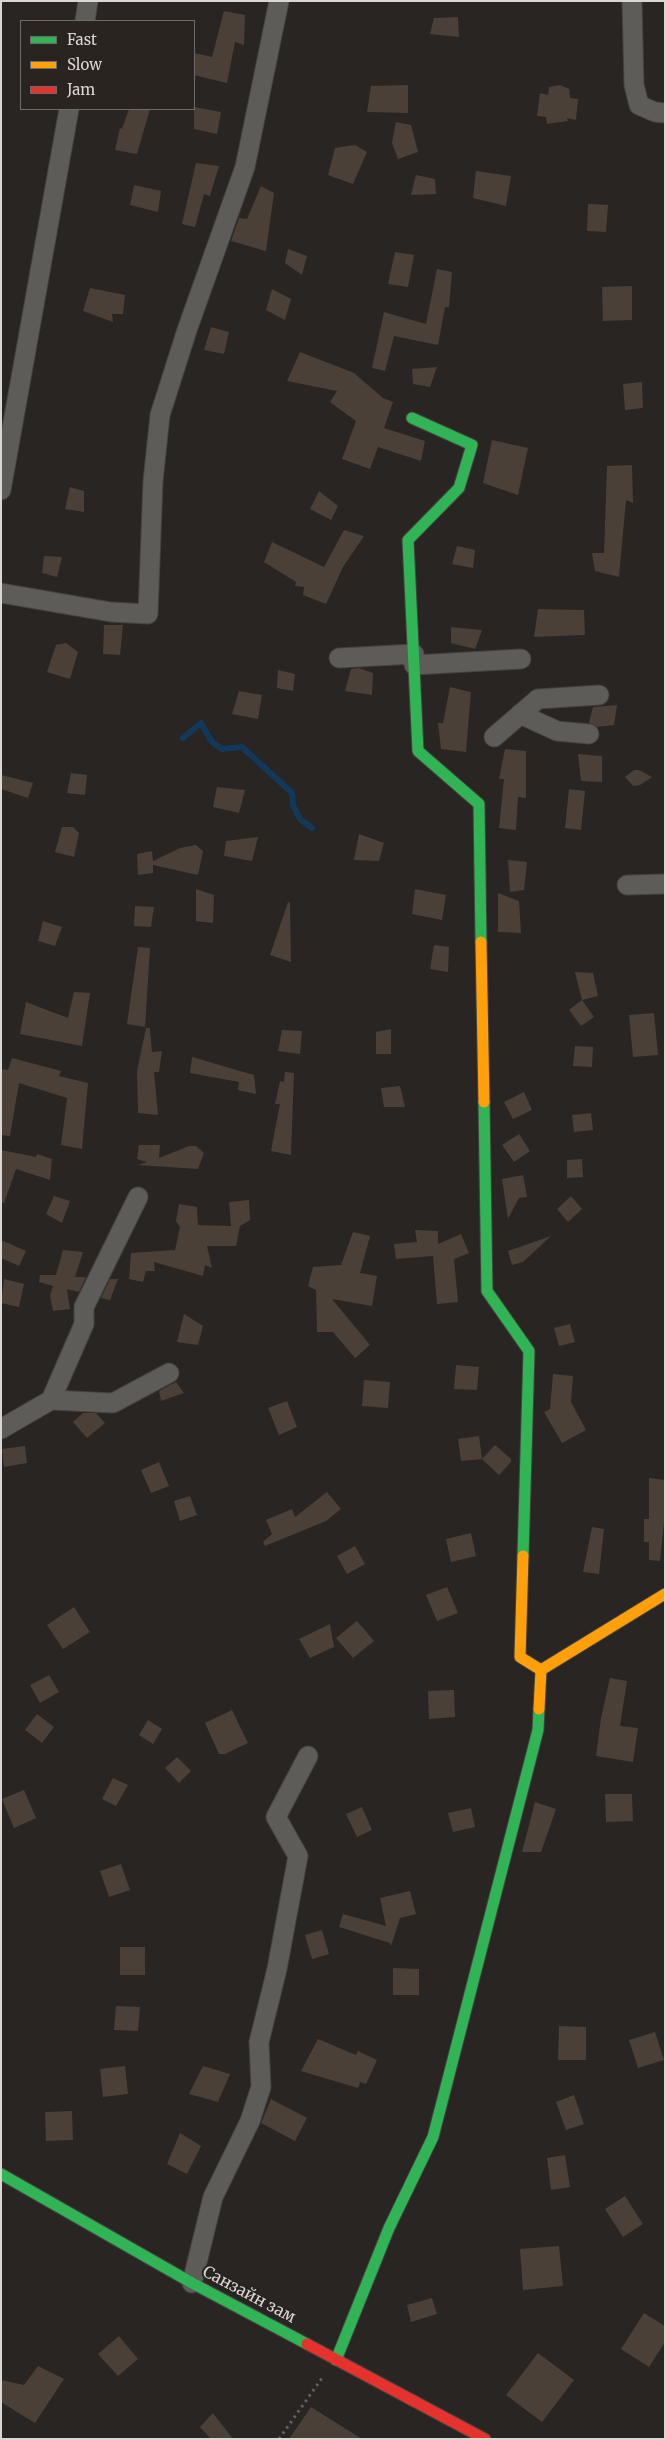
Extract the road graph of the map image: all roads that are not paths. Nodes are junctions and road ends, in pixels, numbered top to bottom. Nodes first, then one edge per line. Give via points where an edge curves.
1 (88, 1) edge
2 (280, 1) edge
3 (632, 1) edge
4 (85, 20) edge
5 (69, 110) edge
6 (665, 113) edge
7 (412, 418) dead end
8 (1, 490) edge
9 (1, 593) edge
10 (339, 658) dead end
11 (521, 658) dead end
12 (414, 659) junction
13 (599, 695) dead end
14 (520, 714) junction
15 (589, 734) dead end
16 (494, 737) dead end
17 (665, 884) edge
18 (627, 885) dead end
19 (138, 1197) dead end
20 (170, 1373) dead end
21 (51, 1400) junction
22 (1, 1429) edge
23 (665, 1594) edge
24 (541, 1670) junction
25 (308, 1756) dead end
26 (1, 2174) edge
27 (192, 2283) junction
28 (336, 2360) junction
29 (485, 2439) edge

1 - 4 street
2 - 9 street via 245,167 160,415 148,614 112,612
3 - 6 street via 634,85 639,105
5 - 8 street
7 - 12 street via 472,445 459,488 408,540
10 - 12 street
11 - 12 street
12 - 24 street via 418,751 480,804 487,1291 529,1351 520,1656
13 - 14 street via 538,698
14 - 15 street via 557,731
14 - 16 street
17 - 18 street
19 - 21 street via 84,1307 84,1324
20 - 21 street via 112,1403
21 - 22 street
23 - 24 street
24 - 28 street via 538,1730 433,2137 389,2228
25 - 27 street via 276,1816 298,1856 259,2042 261,2088 250,2121 213,2197
26 - 27 street, Санзайн зам
27 - 28 street, Санзайн зам
28 - 29 street, Санзайн зам

